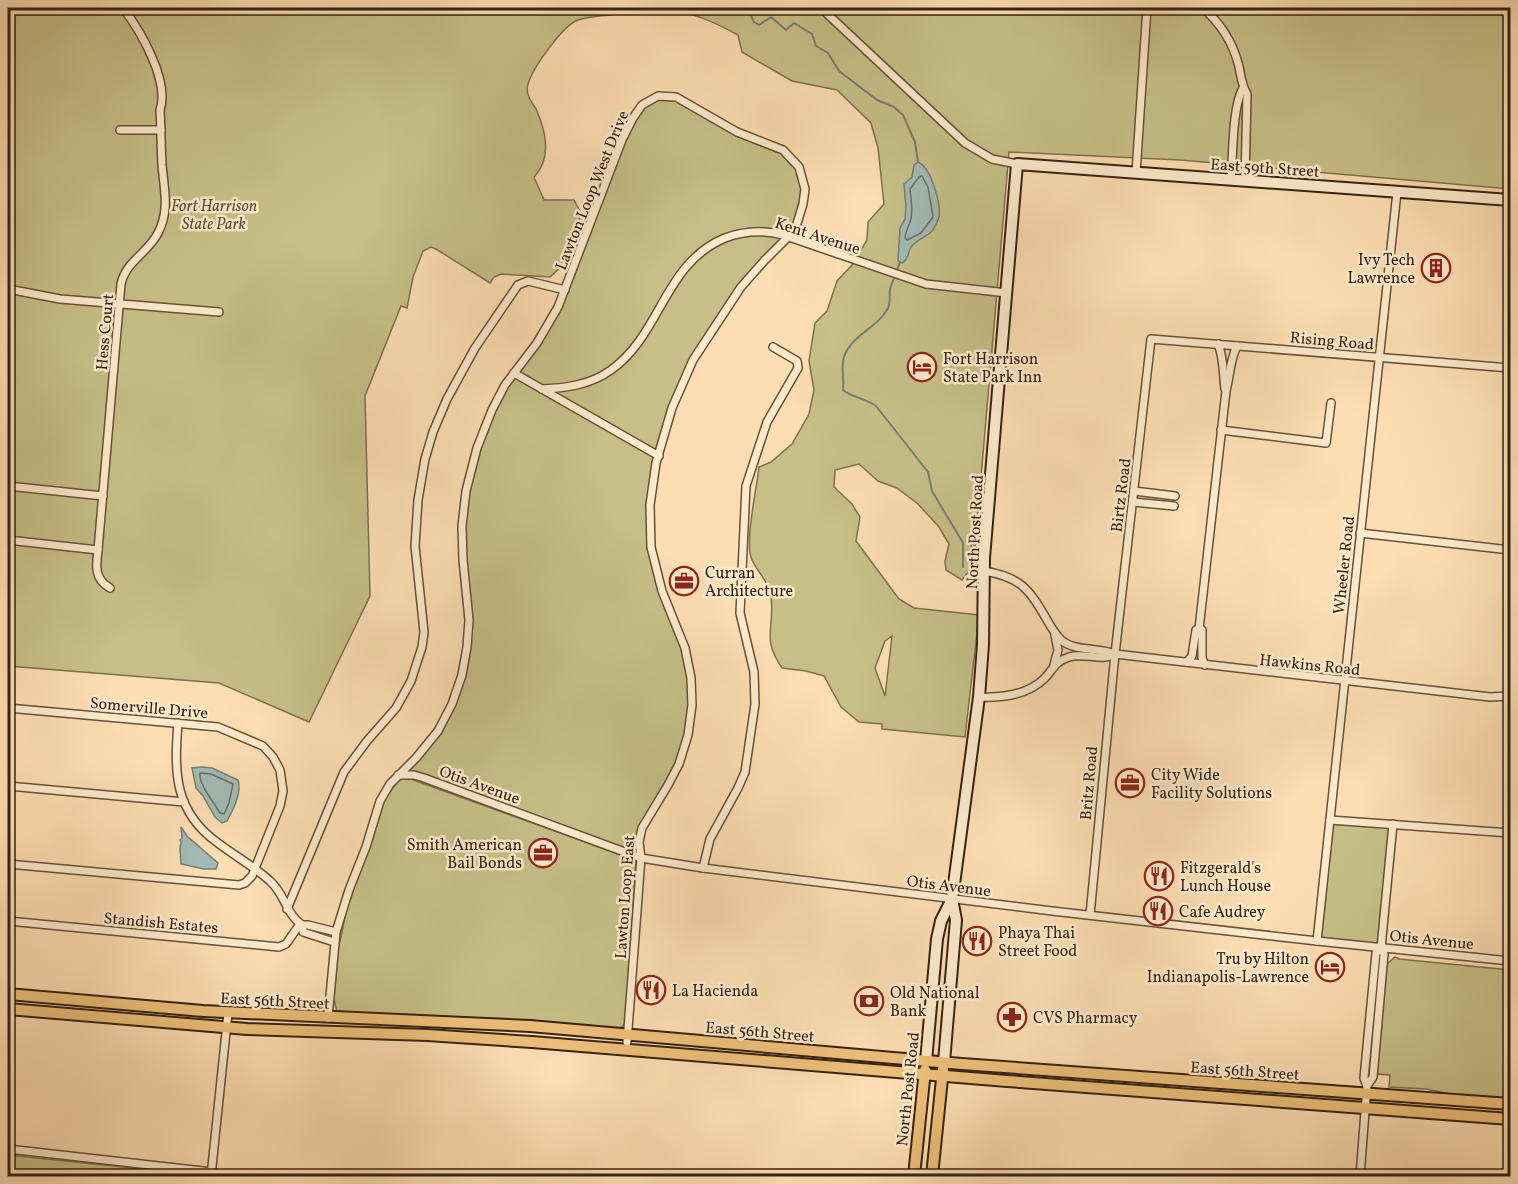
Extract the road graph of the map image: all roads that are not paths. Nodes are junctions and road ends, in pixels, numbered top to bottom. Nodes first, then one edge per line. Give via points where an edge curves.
1 (123, 8) edge
2 (821, 8) edge
3 (1147, 8) edge
4 (1203, 8) edge
5 (1243, 88) junction
6 (120, 130) dead end
7 (161, 130) junction
8 (1017, 164) junction
9 (1136, 173) junction
10 (1231, 180) junction
11 (1245, 181) junction
12 (1397, 192) junction
13 (1510, 200) edge
14 (789, 237) junction
15 (8, 289) edge
16 (565, 290) junction
17 (1008, 293) junction
18 (120, 304) junction
19 (219, 312) dead end
20 (1151, 339) joint
21 (1218, 344) junction
22 (1237, 346) junction
23 (773, 347) dead end
24 (1379, 357) junction
25 (1510, 368) edge
26 (514, 373) junction
27 (542, 388) junction
28 (1226, 391) junction
29 (1331, 403) dead end
30 (1221, 430) junction
31 (659, 456) junction
32 (8, 486) edge
33 (1134, 491) junction
34 (103, 495) junction
35 (1175, 496) dead end
36 (1133, 502) junction
37 (1174, 506) dead end
38 (1360, 533) junction
39 (8, 540) edge
40 (98, 550) junction
41 (1510, 550) edge
42 (984, 571) junction
43 (110, 588) dead end
44 (1199, 629) junction
45 (1054, 631) junction
46 (1115, 654) junction
47 (1187, 663) junction
48 (1054, 665) junction
49 (1205, 665) junction
50 (1345, 681) junction
51 (979, 697) junction
52 (1506, 697) edge
53 (8, 708) edge
54 (178, 723) junction
55 (398, 775) junction
56 (8, 786) edge
57 (184, 802) junction
58 (1330, 820) junction
59 (1393, 824) junction
60 (1510, 830) edge
61 (641, 858) junction
62 (8, 864) edge
63 (703, 868) junction
64 (254, 870) junction
65 (952, 899) junction
66 (287, 909) junction
67 (1090, 915) junction
68 (8, 921) edge
69 (301, 925) junction
70 (336, 932) junction
71 (1317, 941) junction
72 (334, 942) junction
73 (1381, 948) junction
74 (1510, 961) edge
75 (8, 994) edge
76 (8, 1009) edge
77 (228, 1012) junction
78 (328, 1018) junction
79 (227, 1027) junction
80 (628, 1038) junction
81 (926, 1061) junction
82 (944, 1062) junction
83 (925, 1074) junction
84 (942, 1076) junction
85 (1119, 1076) junction
86 (1207, 1082) junction
87 (1078, 1086) junction
88 (1149, 1092) junction
89 (1366, 1097) junction
90 (1510, 1104) edge
91 (1510, 1114) edge
92 (1461, 1115) junction
93 (1510, 1119) edge
94 (8, 1149) edge
95 (212, 1174) edge
96 (914, 1176) edge
97 (932, 1176) edge
98 (1360, 1176) edge

1 - 7 street, Hess Court via 143,38 156,70 162,103
2 - 8 street via 965,143 992,159
3 - 9 street
4 - 5 street via 1231,44
5 - 10 street
5 - 11 street via 1247,94 1248,123
6 - 7 street
7 - 18 street, Hess Court via 164,218 154,241 126,271
8 - 9 street, East 59th Street
8 - 17 street, North Post Road
9 - 10 street, East 59th Street
10 - 11 street, East 59th Street
11 - 12 street, East 59th Street
12 - 13 street, East 59th Street
12 - 24 street, Wheeler Road
14 - 16 street, Lawton Loop West Drive via 798,225 805,194 802,174 791,157 724,126 684,100 658,96 642,105 629,125
14 - 17 street, Kent Avenue via 918,281
14 - 27 street, Kent Avenue via 754,232 737,234 711,245 680,273 640,340 622,361 583,384
14 - 31 street, Lawton Loop East via 741,287 696,355 672,408
15 - 18 street via 60,299
16 - 26 street, Lawton Loop West Drive via 544,331
16 - 66 street, Lawton Loop West Drive via 526,281 518,285 475,348 443,407 425,459 417,510 415,555 424,625 422,647 405,695 344,772
17 - 42 street, North Post Road
18 - 19 street
18 - 34 street, Hess Court
20 - 21 street, Rising Road
20 - 33 street, Birtz Road
21 - 22 street, Rising Road
21 - 28 street
22 - 24 street, Rising Road
22 - 28 street
23 - 63 street via 797,361 798,368 767,422 746,486 740,613 755,681 751,736 743,776 710,839
24 - 25 street, Rising Road
24 - 38 street, Wheeler Road
26 - 27 street
26 - 55 street, Lawton Loop West Drive via 485,425 466,491 462,546 469,630 462,675 438,731
27 - 31 street
28 - 30 street
29 - 30 street via 1326,443
30 - 44 street
31 - 61 street, Lawton Loop East via 650,505 651,547 662,591 685,648 692,698 688,735 679,764 642,828
32 - 34 street
33 - 35 street
33 - 36 street, Birtz Road
34 - 40 street, Hess Court
36 - 37 street
36 - 46 street, Birtz Road
38 - 41 street
38 - 50 street, Wheeler Road
39 - 40 street
40 - 43 street via 98,576
42 - 45 street via 1005,575 1025,586
42 - 51 street, North Post Road
44 - 47 street
44 - 49 street
45 - 46 street, Hawkins Road via 1066,643
45 - 48 street via 1058,650
46 - 47 street, Hawkins Road
46 - 48 street, Hawkins Road via 1109,658 1074,656
46 - 67 street, Britz Road
47 - 49 street, Hawkins Road
48 - 51 street, Hawkins Road via 1040,682 1012,696
49 - 50 street, Hawkins Road
50 - 52 street, Hawkins Road
50 - 58 street, Wheeler Road
51 - 65 street, North Post Road
53 - 54 street, Somerville Drive
54 - 57 street via 175,764
54 - 64 street, Somerville Drive via 224,728 258,743 277,761 283,779 282,800
55 - 61 street, Otis Avenue via 424,778
55 - 70 street, Lawton Loop West Drive via 380,801
56 - 57 street
57 - 64 street via 209,837
58 - 59 street
58 - 71 street, Wheeler Road
59 - 60 street
59 - 73 street
61 - 63 street, Otis Avenue
61 - 80 street, Lawton Loop East
62 - 64 street via 239,885 249,881
63 - 65 street, Otis Avenue
64 - 66 street via 271,882
65 - 67 street, Otis Avenue
65 - 81 street, North Post Road via 941,921 938,939
65 - 82 street, North Post Road via 956,920
66 - 69 street
67 - 71 street, Otis Avenue
68 - 69 street, Standish Estates via 279,947
69 - 70 street
69 - 72 street via 303,932
70 - 72 street, Lawton Loop West Drive
71 - 73 street, Otis Avenue
72 - 78 street, Lawton Loop West Drive
73 - 74 street, Otis Avenue
73 - 89 street via 1384,954 1373,1077
75 - 77 main road, East 56th Street
76 - 79 main road, East 56th Street
77 - 78 main road, East 56th Street
77 - 79 street
78 - 80 main road, East 56th Street via 486,1023
79 - 83 main road, East 56th Street via 522,1041
79 - 95 street
80 - 81 main road, East 56th Street
81 - 82 main road, East 56th Street
81 - 83 main road, North Post Road
82 - 84 main road, North Post Road
82 - 85 main road, East 56th Street
83 - 84 main road, East 56th Street
83 - 96 main road, North Post Road
84 - 87 main road, East 56th Street
84 - 97 main road, North Post Road
85 - 86 main road, East 56th Street
85 - 87 main road via 1116,1082 1089,1081
86 - 88 main road via 1189,1088 1154,1086
86 - 89 main road, East 56th Street
87 - 88 main road, East 56th Street
88 - 89 main road, East 56th Street
89 - 90 main road, East 56th Street
89 - 92 main road, East 56th Street
89 - 98 street
91 - 92 main road
92 - 93 main road, East 56th Street
94 - 95 street

